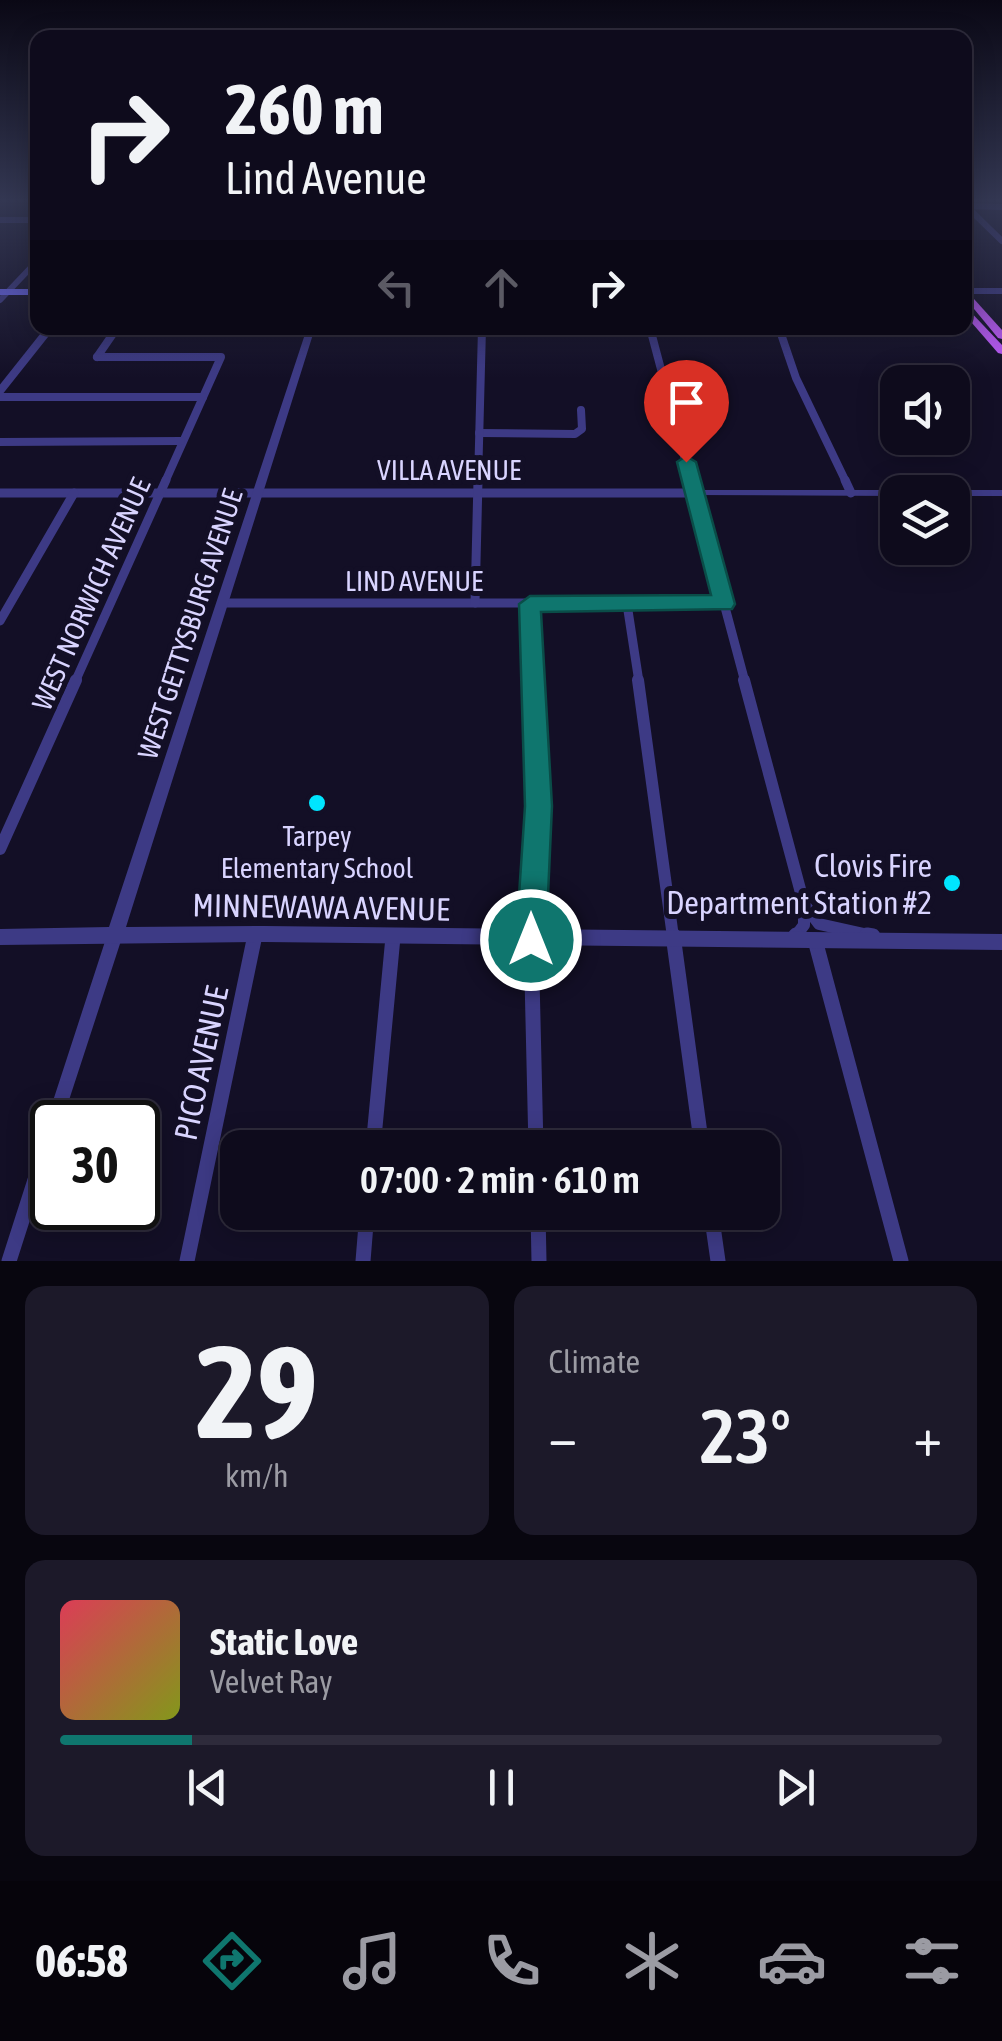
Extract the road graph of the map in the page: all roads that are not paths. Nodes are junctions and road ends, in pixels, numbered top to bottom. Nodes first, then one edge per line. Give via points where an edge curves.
1 (30, 268) edge
2 (972, 291) edge
3 (1002, 291) edge
4 (4, 292) edge
5 (30, 292) edge
6 (0, 300) edge
7 (972, 302) edge
8 (972, 316) edge
9 (45, 335) edge
10 (112, 335) edge
11 (310, 335) edge
12 (482, 335) edge
13 (652, 335) edge
14 (781, 335) edge
15 (1000, 344) edge
16 (0, 394) edge
17 (202, 397) junction
18 (581, 410) dead end
19 (479, 433) junction
20 (0, 442) edge
21 (182, 442) junction
22 (162, 492) junction
23 (0, 493) edge
24 (74, 493) junction
25 (259, 493) junction
26 (477, 493) junction
27 (695, 493) junction
28 (851, 493) junction
29 (880, 493) edge
30 (970, 493) edge
31 (1002, 493) edge
32 (224, 603) junction
33 (475, 603) junction
34 (530, 604) junction
35 (626, 604) junction
36 (724, 604) junction
37 (0, 621) edge
38 (0, 849) edge
39 (804, 904) junction
40 (256, 934) junction
41 (115, 935) junction
42 (0, 937) edge
43 (393, 937) junction
44 (531, 940) junction
45 (671, 940) junction
46 (790, 940) junction
47 (815, 940) junction
48 (888, 941) junction
49 (1002, 942) edge
50 (61, 1100) edge
51 (375, 1130) edge
52 (536, 1130) edge
53 (699, 1130) edge
54 (30, 1196) edge
55 (366, 1230) edge
56 (538, 1230) edge
57 (714, 1230) edge
58 (9, 1261) edge
59 (188, 1261) edge
60 (363, 1261) edge
61 (539, 1261) edge
62 (718, 1261) edge
63 (901, 1261) edge

1 - 4 street
2 - 3 street
4 - 5 main road
4 - 6 street
7 - 15 main road
8 - 15 main road
9 - 16 street
10 - 17 street, WEST NORWICH AVENUE via 98,357 221,357
11 - 25 street, WEST GETTYSBURG AVENUE
12 - 19 street
13 - 27 street
14 - 28 street
16 - 17 street
17 - 21 street, WEST NORWICH AVENUE
18 - 19 street via 582,430 575,434
19 - 26 street
20 - 21 street
21 - 22 street, WEST NORWICH AVENUE
22 - 24 street, VILLA AVENUE
22 - 25 street, VILLA AVENUE
22 - 38 street, WEST NORWICH AVENUE
23 - 24 street, VILLA AVENUE
24 - 37 street
25 - 26 street, VILLA AVENUE
25 - 32 street, WEST GETTYSBURG AVENUE
26 - 27 street, VILLA AVENUE
26 - 33 street
27 - 28 street, VILLA AVENUE
27 - 36 street
28 - 29 street, VILLA AVENUE
30 - 31 street
32 - 33 street, LIND AVENUE
32 - 41 street, WEST GETTYSBURG AVENUE
33 - 34 street, LIND AVENUE
34 - 35 street, LIND AVENUE
34 - 44 street via 539,806
35 - 36 street, LIND AVENUE
35 - 45 street via 665,851
36 - 39 street
39 - 46 street via 804,925
39 - 48 street via 818,924
40 - 41 street, MINNEWAWA AVENUE
40 - 43 street, MINNEWAWA AVENUE
40 - 59 street, PICO AVENUE
41 - 42 street, MINNEWAWA AVENUE
41 - 50 street
43 - 44 street, MINNEWAWA AVENUE
43 - 51 street
44 - 45 street, MINNEWAWA AVENUE
44 - 52 street
45 - 46 street, MINNEWAWA AVENUE
45 - 53 street
46 - 47 street, MINNEWAWA AVENUE
47 - 48 street, MINNEWAWA AVENUE
47 - 63 street
48 - 49 street, MINNEWAWA AVENUE
54 - 58 street
55 - 60 street
56 - 61 street
57 - 62 street

